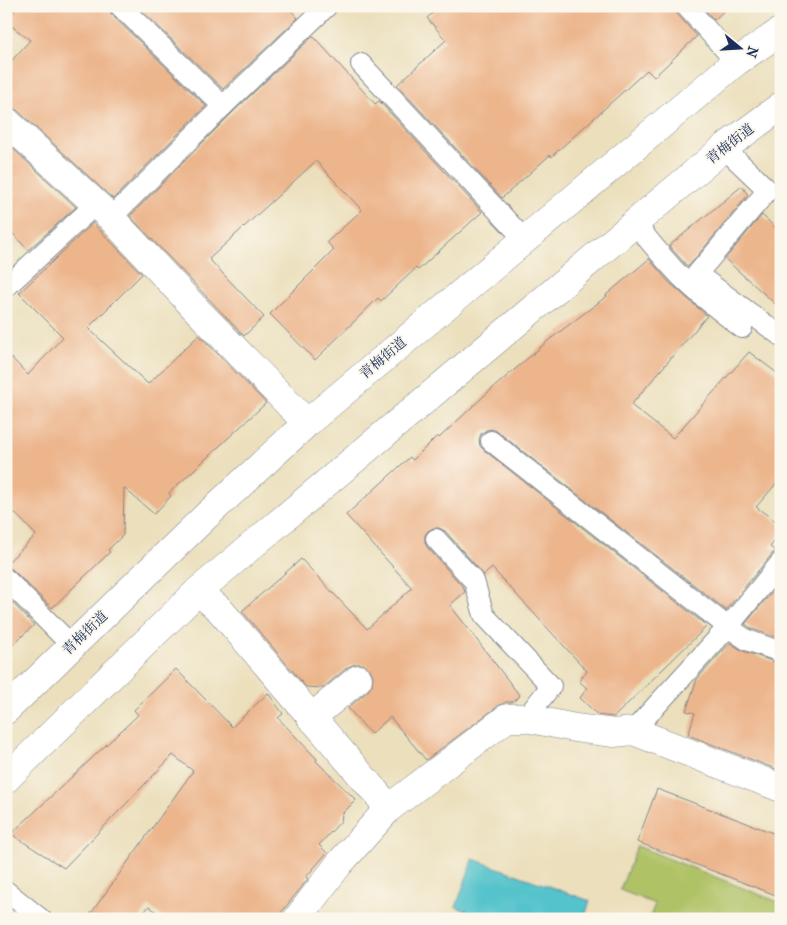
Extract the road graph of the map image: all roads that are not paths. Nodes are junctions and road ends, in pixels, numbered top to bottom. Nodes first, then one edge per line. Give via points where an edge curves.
1 (120, 6) edge
2 (327, 6) edge
3 (686, 6) edge
4 (781, 31) edge
5 (736, 62) junction
6 (361, 64) dead end
7 (223, 106) junction
8 (781, 106) edge
9 (6, 121) edge
10 (724, 148) junction
11 (103, 211) junction
12 (635, 223) junction
13 (524, 239) junction
14 (6, 287) edge
15 (742, 328) dead end
16 (781, 336) edge
17 (306, 423) junction
18 (491, 441) dead end
19 (436, 539) dead end
20 (781, 562) edge
21 (6, 580) edge
22 (198, 590) junction
23 (728, 627) junction
24 (72, 646) junction
25 (781, 652) edge
26 (358, 679) dead end
27 (6, 710) edge
28 (311, 718) junction
29 (526, 718) junction
30 (633, 731) junction
31 (6, 779) edge
32 (781, 788) edge
33 (389, 808) junction
34 (6, 891) edge
35 (41, 919) edge
36 (297, 919) edge

1 - 7 lane
2 - 7 lane
3 - 5 lane
4 - 5 main road, 青梅街道
5 - 13 main road, 青梅街道
6 - 13 lane
7 - 11 lane
8 - 10 main road, 青梅街道
9 - 11 main road
10 - 12 main road, 青梅街道
10 - 16 lane via 768,190 697,274
11 - 14 lane
11 - 17 main road
12 - 15 lane via 680,276
12 - 22 main road, 青梅街道
13 - 17 main road, 青梅街道
17 - 24 main road, 青梅街道
18 - 23 lane
19 - 29 lane via 474,581 484,615 551,686
20 - 23 lane
21 - 24 lane
22 - 28 main road via 220,610
22 - 31 main road, 青梅街道
23 - 25 lane via 747,640
23 - 30 lane
24 - 27 main road, 青梅街道
26 - 28 main road
28 - 33 main road
29 - 30 main road via 614,733
29 - 33 main road via 507,718
30 - 32 main road
33 - 36 main road via 339,864
34 - 35 lane

